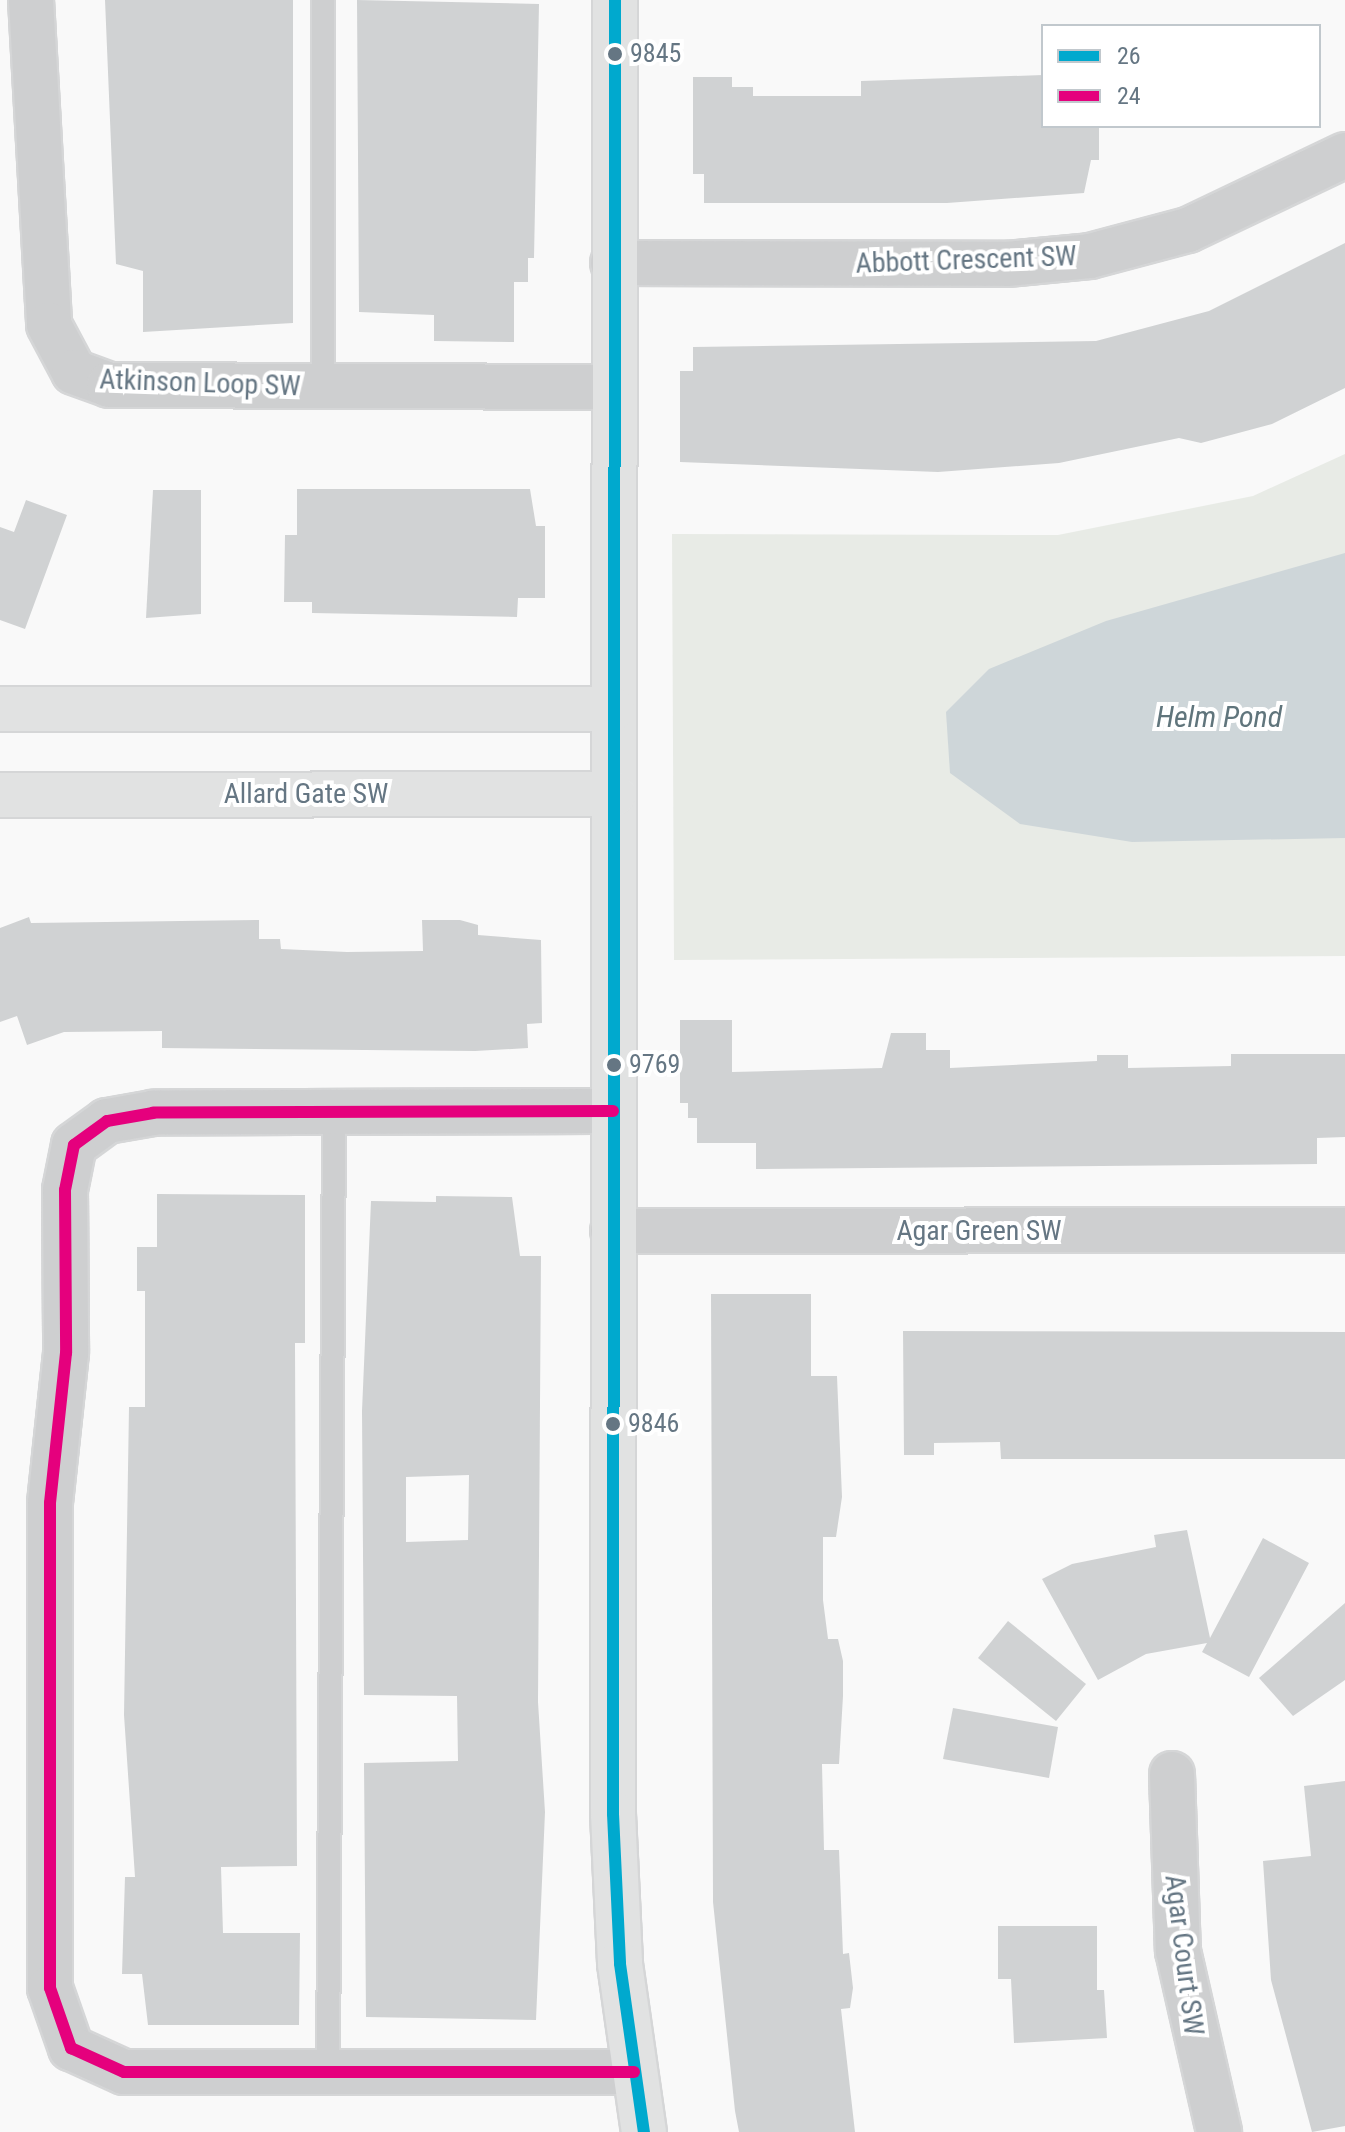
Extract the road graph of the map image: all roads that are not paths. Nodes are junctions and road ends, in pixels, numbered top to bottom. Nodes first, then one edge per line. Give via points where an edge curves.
1 (31, 0) edge
2 (323, 0) edge
3 (615, 0) edge
4 (1345, 155) edge
5 (613, 263) junction
6 (323, 387) junction
7 (613, 387) junction
8 (0, 709) edge
9 (612, 709) junction
10 (613, 794) junction
11 (0, 795) edge
12 (613, 1111) junction
13 (334, 1112) junction
14 (1345, 1230) edge
15 (613, 1231) junction
16 (1172, 1774) dead end
17 (634, 2072) junction
18 (328, 2074) junction
19 (644, 2132) edge
20 (1219, 2132) edge

1 - 6 street, Atkinson Loop SW via 49,325 66,365 109,385
2 - 6 lane
3 - 5 street
4 - 5 street, Abbott Crescent SW via 1188,230 1090,256 1007,264
5 - 7 street
6 - 7 street, Atkinson Loop SW
7 - 9 street
8 - 9 street
9 - 10 street
10 - 11 street, Allard Gate SW
10 - 12 street
12 - 13 street
12 - 15 street
13 - 18 lane
13 - 18 street via 128,1115 90,1130 74,1145 65,1190 66,1353 50,1503 50,1988 63,2037 79,2056 124,2072
14 - 15 street, Agar Green SW
15 - 17 street via 613,1814
16 - 20 street, Agar Court SW via 1178,1951
17 - 18 street
17 - 19 street

